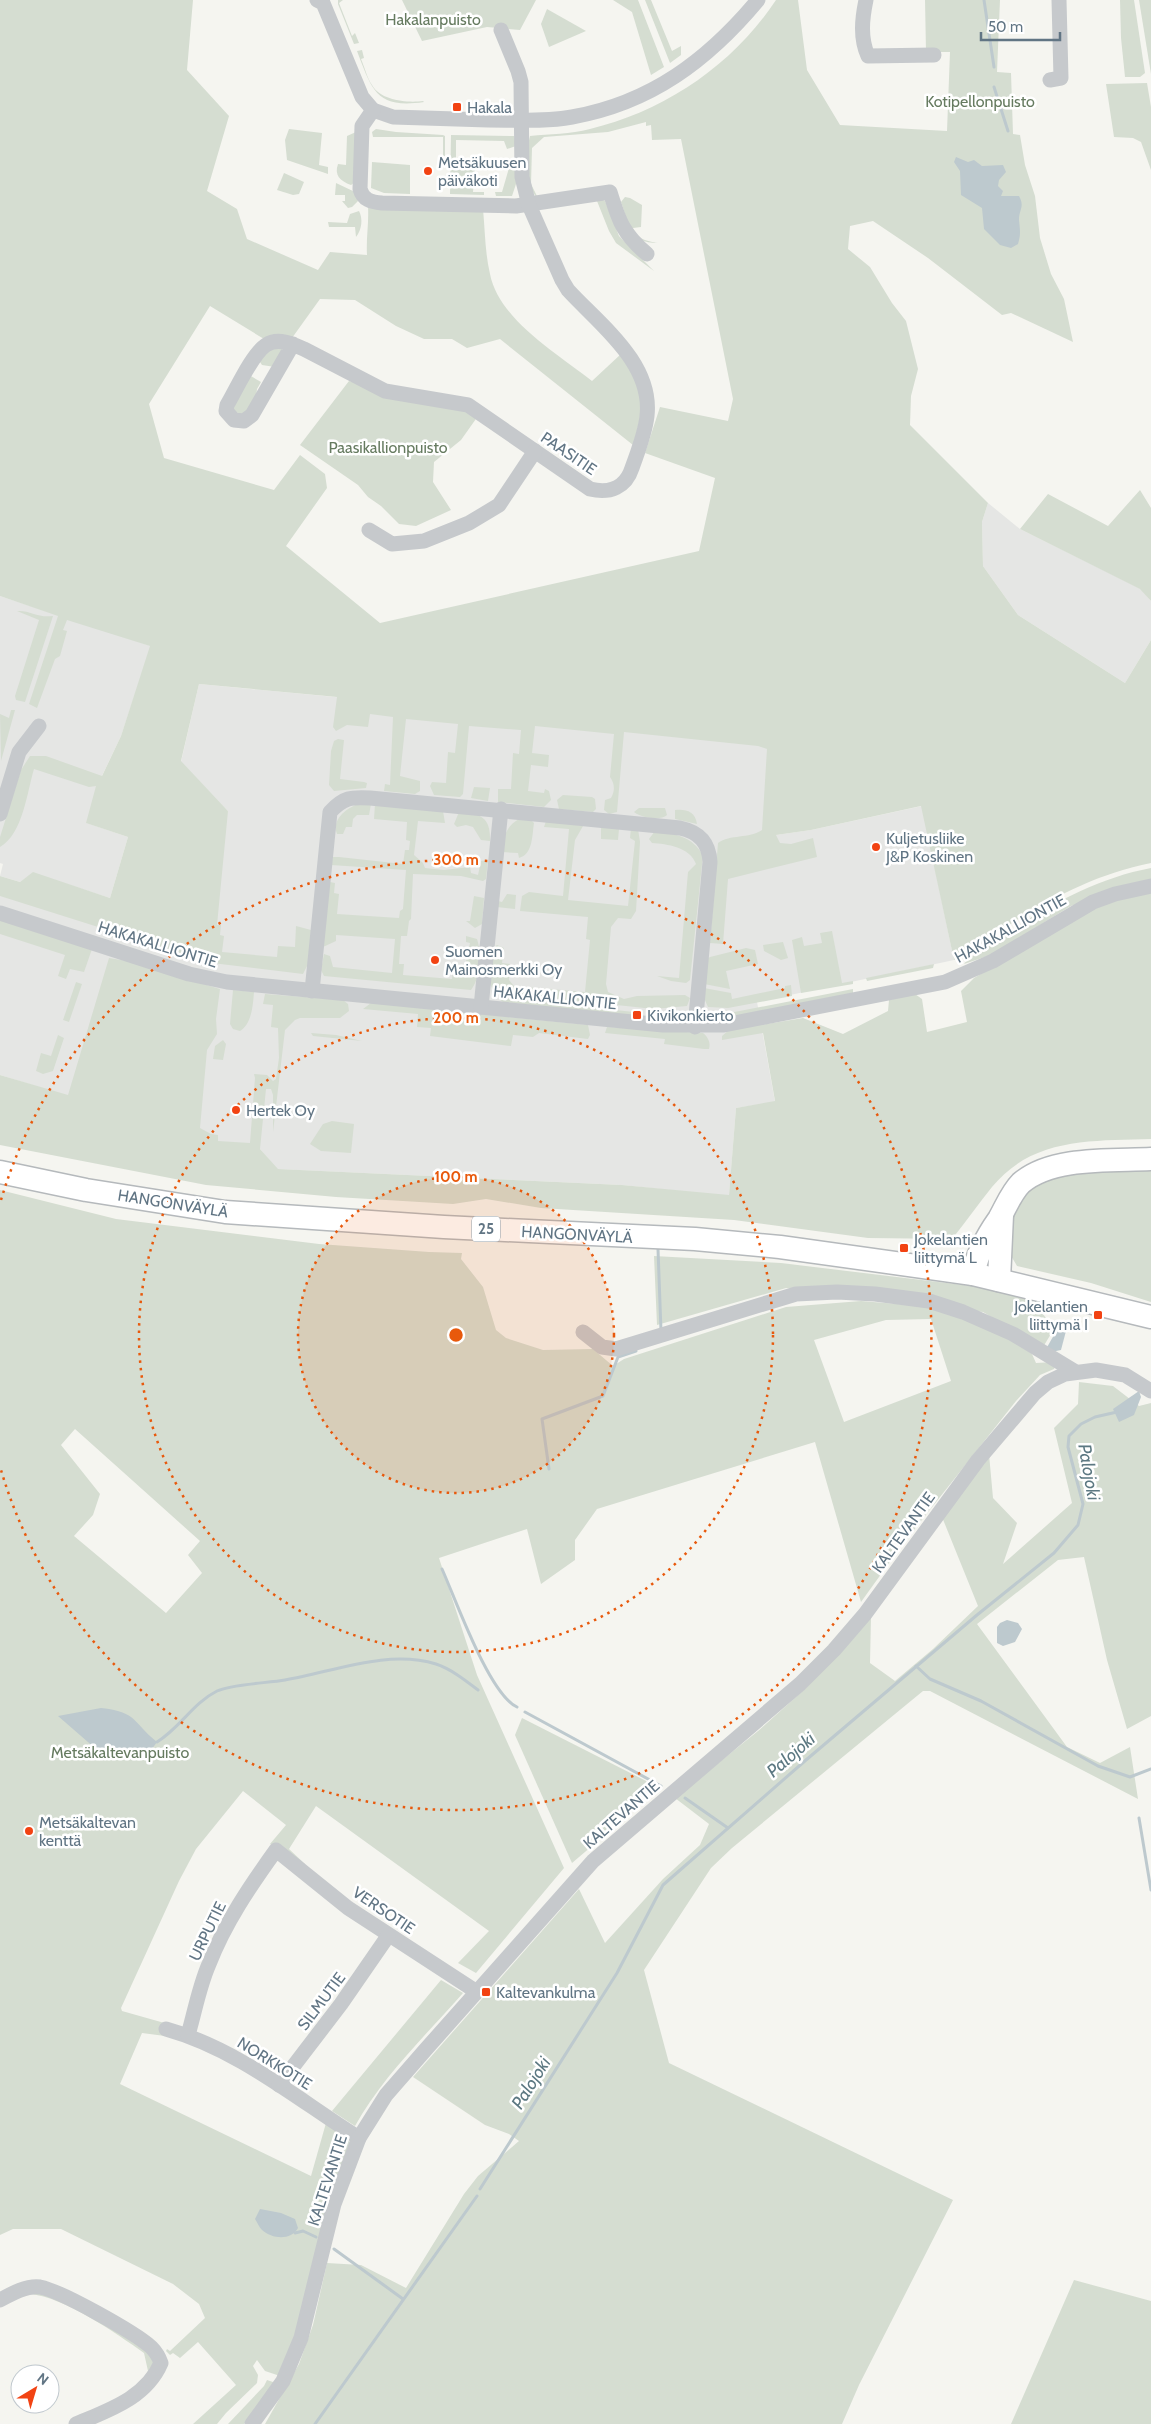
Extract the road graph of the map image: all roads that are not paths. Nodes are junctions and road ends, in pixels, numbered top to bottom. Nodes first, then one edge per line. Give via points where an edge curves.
1 (317, 0) edge
2 (758, 0) edge
3 (866, 0) edge
4 (1059, 0) edge
5 (501, 30) dead end
6 (934, 55) dead end
7 (1050, 80) dead end
8 (372, 110) junction
9 (522, 120) junction
10 (529, 204) junction
11 (647, 254) dead end
12 (293, 344) junction
13 (536, 451) junction
14 (369, 530) dead end
15 (39, 726) dead end
16 (501, 809) junction
17 (0, 814) edge
18 (1151, 886) edge
19 (0, 913) edge
20 (312, 991) junction
21 (481, 1007) junction
22 (695, 1027) junction
23 (1151, 1159) edge
24 (0, 1172) edge
25 (1002, 1214) junction
26 (973, 1274) junction
27 (999, 1280) junction
28 (1151, 1317) edge
29 (583, 1332) dead end
30 (1074, 1371) junction
31 (1151, 1391) edge
32 (276, 1850) joint
33 (388, 1936) junction
34 (477, 1992) junction
35 (166, 2029) dead end
36 (188, 2035) junction
37 (279, 2085) junction
38 (359, 2138) junction
39 (0, 2300) edge
40 (76, 2424) edge
41 (252, 2424) edge

1 - 8 street via 323,3 362,97
2 - 9 street via 698,62 654,89 596,112
3 - 6 street via 863,44 868,56
4 - 7 street via 1061,78
5 - 9 street, PAASITIE via 518,71
8 - 9 street via 393,117
8 - 10 street via 362,126 360,189 367,200 382,203
9 - 10 street, PAASITIE via 522,177
10 - 11 street via 610,192 623,229 629,239
10 - 13 street, PAASITIE via 568,290 630,357 646,392 647,414 631,472 627,480 614,489 590,489
12 - 12 street, PAASITIE via 272,342 258,353 227,405 229,416 238,422 248,419
12 - 13 street, PAASITIE via 385,391 468,404
13 - 14 street via 499,505 469,523 424,541 392,544
15 - 17 street via 19,752
16 - 20 street via 354,797 340,801 330,812
16 - 21 street
16 - 22 street via 680,828 701,837 710,851 710,862
18 - 22 street, HAKAKALLIONTIE via 1093,902 993,961 945,982 744,1023
19 - 20 street, HAKAKALLIONTIE via 188,974 227,982
20 - 21 street, HAKAKALLIONTIE
21 - 22 street, HAKAKALLIONTIE
23 - 25 highway via 1084,1162 1036,1173 1012,1194
24 - 26 highway, HANGONVÄYLÄ / 25 via 86,1190 225,1212 444,1228 695,1239 780,1247
25 - 26 highway via 976,1261
25 - 27 highway
26 - 27 highway, HANGONVÄYLÄ / 25
27 - 28 highway, HANGONVÄYLÄ / 25
29 - 30 street via 602,1347 616,1349 796,1294 875,1294 928,1301 979,1318 1013,1334
30 - 31 street, KALTEVANTIE via 1096,1370 1125,1375
30 - 34 street, KALTEVANTIE via 1048,1382 1015,1414 865,1614 834,1650 800,1684 593,1861
32 - 33 street, VERSOTIE
32 - 36 street, URPUTIE via 242,1898 217,1945 200,1989
33 - 34 street, VERSOTIE
33 - 37 street, SILMUTIE via 342,2004
34 - 38 street, KALTEVANTIE via 386,2095
35 - 36 street, NORKKOTIE
36 - 37 street, NORKKOTIE via 237,2059
37 - 38 street, NORKKOTIE
38 - 41 street, KALTEVANTIE via 334,2204 301,2338 283,2381
39 - 40 street via 28,2288 47,2289 106,2318 151,2346 158,2354 161,2363 145,2388 121,2404

